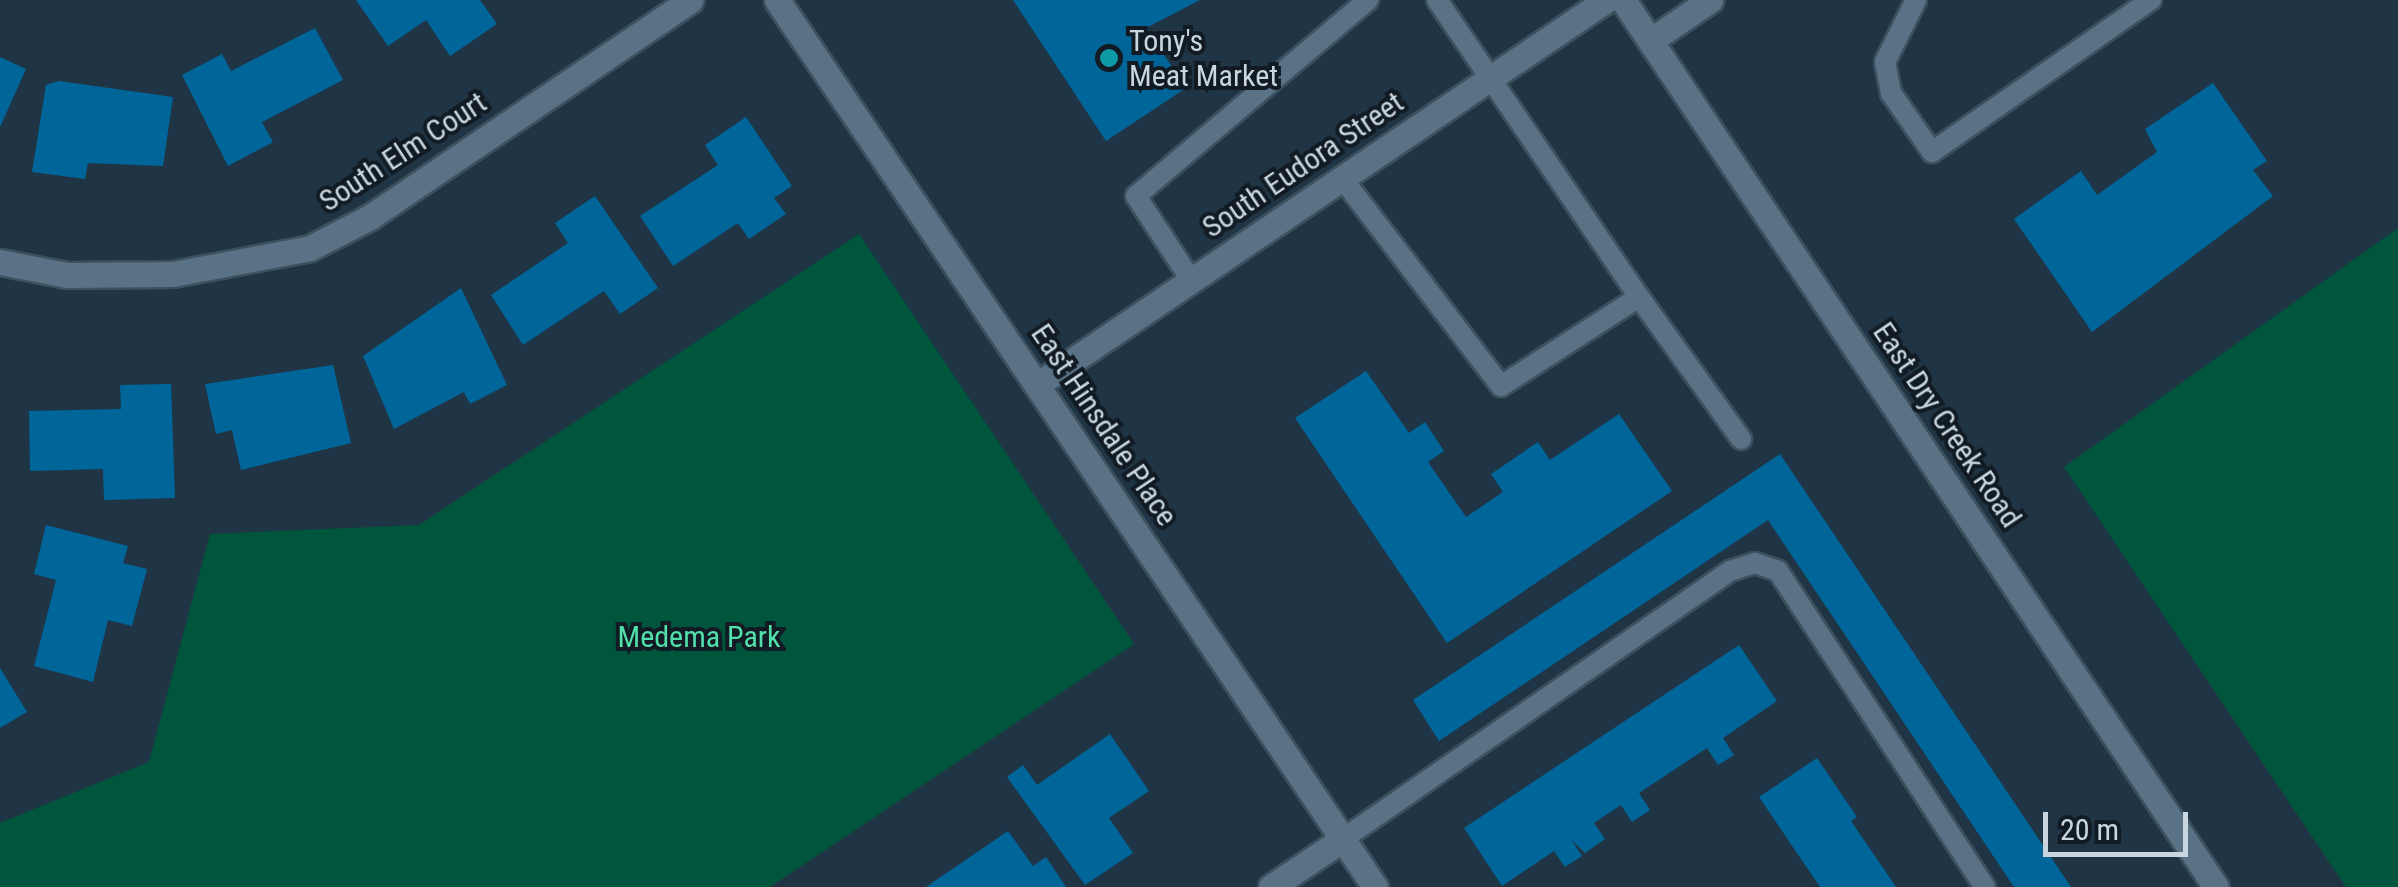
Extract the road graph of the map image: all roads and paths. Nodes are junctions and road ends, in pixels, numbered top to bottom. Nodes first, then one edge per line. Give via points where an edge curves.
1 (690, 0) edge
2 (777, 0) edge
3 (1368, 0) edge
4 (1436, 0) edge
5 (1606, 0) edge
6 (1623, 0) edge
7 (1710, 0) edge
8 (1916, 0) edge
9 (2150, 0) edge
10 (1650, 40) junction
11 (1488, 79) junction
12 (1342, 178) junction
13 (0, 262) edge
14 (1191, 280) junction
15 (1639, 296) junction
16 (1038, 384) junction
17 (1741, 438) dead end
18 (1343, 839) junction
19 (1272, 887) edge
20 (1375, 887) edge
21 (1985, 887) edge
22 (2216, 887) edge

1 - 13 street, South Elm Court via 370,217 310,248 173,274 67,275
2 - 16 street, East Hinsdale Place
3 - 14 lane via 1136,196
4 - 11 lane
5 - 11 street, South Eudora Street
6 - 10 street, East Dry Creek Road
7 - 10 street
8 - 9 lane via 1885,62 1891,93 1932,152
10 - 22 street, East Dry Creek Road
11 - 12 street, South Eudora Street
11 - 15 lane
12 - 14 street, South Eudora Street
12 - 15 lane via 1501,386
14 - 16 street, South Eudora Street
15 - 17 lane
16 - 18 street, East Hinsdale Place
18 - 19 street
18 - 20 street, East Hinsdale Place
18 - 21 lane via 1730,570 1755,563 1778,571

